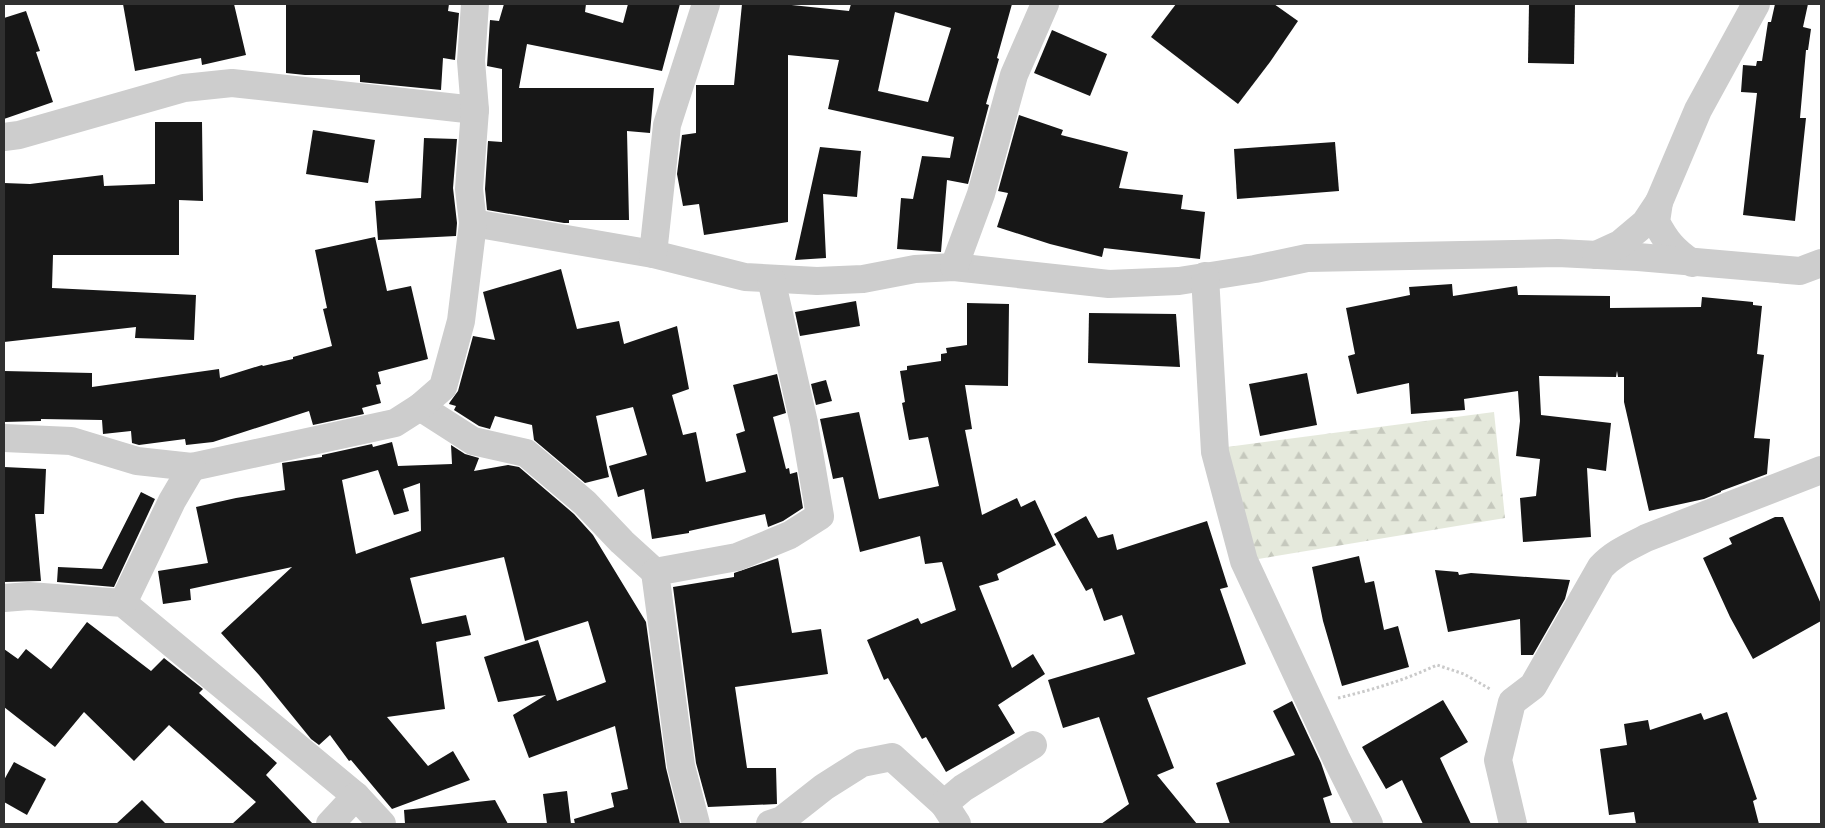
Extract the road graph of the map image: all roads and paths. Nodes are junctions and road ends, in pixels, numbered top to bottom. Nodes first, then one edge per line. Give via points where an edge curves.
1 (475, 4) edge
2 (706, 4) edge
3 (1045, 4) edge
4 (1756, 4) edge
5 (475, 110) junction
6 (4, 137) edge
7 (1660, 202) junction
8 (473, 223) junction
9 (654, 254) junction
10 (1596, 255) junction
11 (1692, 263) junction
12 (1821, 263) edge
13 (954, 267) junction
14 (1205, 276) junction
15 (771, 278) junction
16 (420, 407) junction
17 (4, 438) edge
18 (192, 467) junction
19 (1821, 470) edge
20 (656, 572) junction
21 (4, 598) edge
22 (123, 603) junction
23 (1512, 702) junction
24 (1311, 705) junction
25 (1034, 745) dead end
26 (356, 796) junction
27 (951, 814) edge
28 (330, 824) edge
29 (382, 824) edge
30 (696, 824) edge
31 (770, 824) edge
32 (1369, 824) edge
33 (1513, 824) edge

1 - 5 street via 471,62
2 - 9 street via 667,125
3 - 13 street via 1014,76 981,194
4 - 7 street via 1698,110
5 - 6 street via 232,83 184,88
5 - 8 street via 469,189
7 - 10 street via 1645,223 1620,244
7 - 11 street via 1656,222 1668,243
8 - 9 street
8 - 16 street via 461,321 443,387
9 - 15 street via 745,277
10 - 11 street
10 - 14 street via 1307,258
11 - 12 street via 1800,271
13 - 14 street via 1108,284 1179,281
13 - 15 street via 915,269 854,279
14 - 24 street via 1215,452 1244,561
15 - 20 street via 804,423 820,516 790,535 737,557
16 - 18 street via 395,423
16 - 20 street via 473,441 526,453
17 - 18 street via 71,441 137,461
18 - 22 street
19 - 23 street via 1646,538 1609,558 1533,686
20 - 30 street via 681,766
21 - 22 street via 29,596
22 - 26 street
23 - 24 path via 1464,674 1437,665 1409,678
23 - 33 street via 1498,760
24 - 32 street
25 - 27 street via 963,788
26 - 28 street
26 - 29 street
27 - 31 street via 892,756 862,763 824,786 782,820

